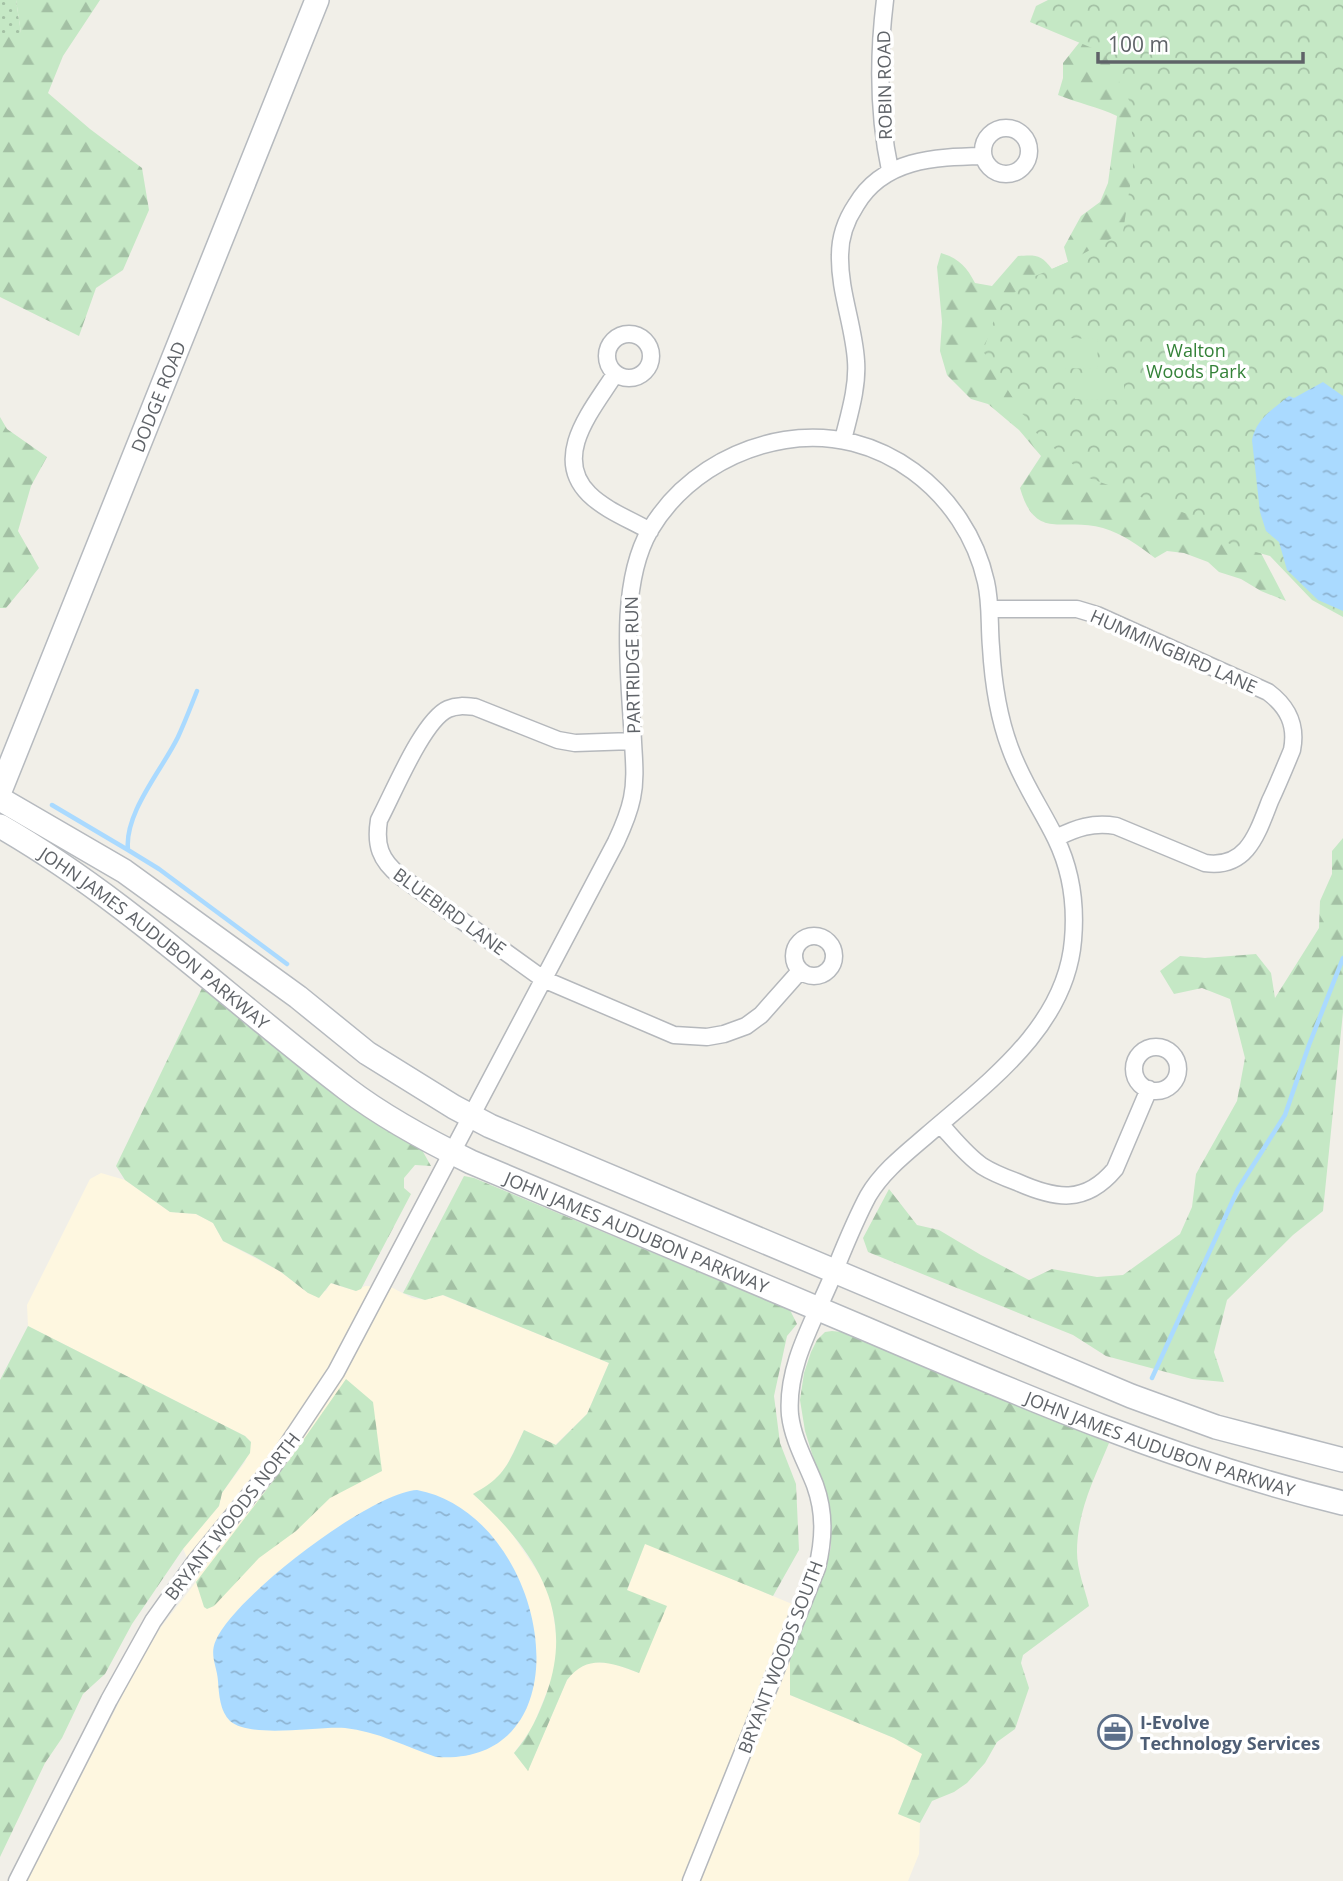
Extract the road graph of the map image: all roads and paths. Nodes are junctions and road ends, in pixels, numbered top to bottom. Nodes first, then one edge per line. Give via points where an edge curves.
1 (317, 0) edge
2 (885, 0) edge
3 (983, 156) dead end
4 (890, 170) junction
5 (615, 374) dead end
6 (843, 440) junction
7 (650, 530) junction
8 (991, 610) junction
9 (633, 741) junction
10 (0, 792) edge
11 (0, 799) edge
12 (0, 826) edge
13 (1056, 838) junction
14 (800, 971) dead end
15 (543, 979) junction
16 (1149, 1089) dead end
17 (471, 1116) junction
18 (940, 1124) junction
19 (452, 1153) junction
20 (834, 1272) junction
21 (818, 1309) junction
22 (1216, 1427) junction
23 (1343, 1460) edge
24 (1201, 1464) junction
25 (1343, 1503) edge
26 (17, 1881) edge
27 (691, 1881) edge

1 - 10 main road, DODGE ROAD
2 - 4 street, ROBIN ROAD via 880,98
3 - 4 street via 946,156
4 - 6 street via 860,197 841,241 856,363
5 - 7 street via 578,434 573,462 589,494
6 - 7 street, PARTRIDGE RUN via 800,438 730,456 691,482
6 - 8 street, PARTRIDGE RUN via 890,456 936,490 968,531 980,559
7 - 9 street, PARTRIDGE RUN via 630,594
8 - 13 street, PARTRIDGE RUN via 993,679 1004,731 1028,792
8 - 13 street, HUMMINGBIRD LANE via 1077,608 1097,614 1268,692 1279,700 1293,724 1292,750 1259,829 1247,850 1235,859 1205,863 1102,824 1086,825
9 - 15 street, PARTRIDGE RUN via 629,813
9 - 15 street, BLUEBIRD LANE via 558,740 475,707 450,708 430,723 379,820 377,845 389,867
11 - 17 main road, JOHN JAMES AUDUBON PARKWAY via 124,871 368,1053
12 - 19 main road, JOHN JAMES AUDUBON PARKWAY via 108,898 349,1090
13 - 18 street, PARTRIDGE RUN via 1074,904 1073,942 1062,988 1032,1038
14 - 15 street, BLUEBIRD LANE via 746,1026 707,1037 674,1035
15 - 17 street, PARTRIDGE RUN
16 - 18 street via 1115,1169 1090,1190 1069,1196 1041,1193 983,1166
17 - 19 street, BRYANT WOODS NORTH
17 - 20 main road, JOHN JAMES AUDUBON PARKWAY
18 - 20 street, PARTRIDGE RUN via 893,1165 870,1193
19 - 21 main road, JOHN JAMES AUDUBON PARKWAY
19 - 26 street, BRYANT WOODS NORTH via 327,1389 274,1465 181,1580 137,1646
20 - 21 street, BRYANT WOODS SOUTH
20 - 22 main road, JOHN JAMES AUDUBON PARKWAY
21 - 24 main road, JOHN JAMES AUDUBON PARKWAY via 1073,1416
21 - 27 street, BRYANT WOODS SOUTH via 793,1370 790,1413 822,1510 821,1551
22 - 23 main road, JOHN JAMES AUDUBON PARKWAY
22 - 24 main road
24 - 25 main road, JOHN JAMES AUDUBON PARKWAY

